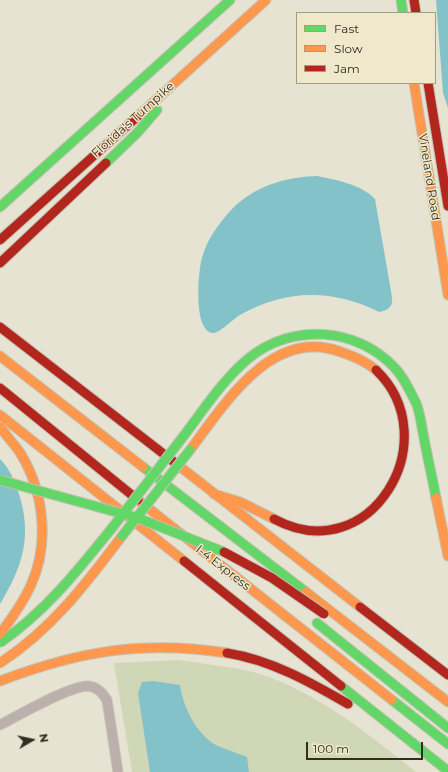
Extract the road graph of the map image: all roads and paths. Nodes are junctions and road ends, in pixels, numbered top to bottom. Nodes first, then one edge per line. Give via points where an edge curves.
1 (230, 0) edge
2 (266, 0) edge
3 (401, 0) edge
4 (414, 0) edge
5 (403, 12) edge
6 (416, 12) edge
7 (197, 63) junction
8 (414, 84) edge
9 (428, 84) edge
10 (443, 174) junction
11 (429, 176) junction
12 (448, 206) edge
13 (0, 207) edge
14 (448, 230) edge
15 (438, 232) junction
16 (0, 240) edge
17 (0, 263) edge
18 (448, 295) edge
19 (0, 327) edge
20 (0, 356) edge
21 (0, 388) edge
22 (0, 414) edge
23 (0, 427) edge
24 (0, 480) edge
25 (0, 490) edge
26 (214, 494) junction
27 (83, 513) dead end
28 (105, 520) dead end
29 (448, 556) edge
30 (257, 582) dead end
31 (314, 621) dead end
32 (0, 634) edge
33 (0, 643) edge
34 (0, 663) edge
35 (448, 675) edge
36 (0, 681) edge
37 (445, 706) edge
38 (388, 724) junction
39 (0, 725) edge
40 (448, 728) edge
41 (448, 744) edge
42 (448, 771) edge
43 (118, 772) edge

1 - 13 main road, Florida's Turnpike
2 - 7 main road, Florida's Turnpike
3 - 5 main road
4 - 6 main road
7 - 16 main road, Florida's Turnpike
7 - 17 main road via 138,132
8 - 11 main road, Vineland Road
9 - 10 main road, Vineland Road
10 - 11 main road
10 - 12 main road, Vineland Road
11 - 15 main road, Vineland Road
14 - 15 main road
15 - 18 main road, Vineland Road
19 - 26 main road
20 - 37 main road
21 - 41 main road, I-4 Express
22 - 38 main road
23 - 32 main road via 9,436 29,469 43,524 42,552 35,576 16,614
24 - 37 main road, bridge via 108,509 218,549 276,581 324,614
25 - 27 main road
26 - 34 main road, bridge via 240,502 288,528 313,531 341,529 361,520 381,504 397,483 406,460 408,439 405,414 396,392 378,371 363,360 342,351 317,347 287,352 263,365 250,376 73,599 48,626
26 - 35 main road
28 - 30 main road, bridge via 187,546 217,559
29 - 33 main road, bridge via 416,405 407,385 394,367 375,351 344,337 313,333 286,338 266,346 241,366 62,589 42,610
31 - 40 main road
36 - 38 main road via 32,668 95,652 164,645 199,648 256,659 314,684 364,714
38 - 42 main road
39 - 43 street via 65,693 81,687 95,688 102,692 107,700

